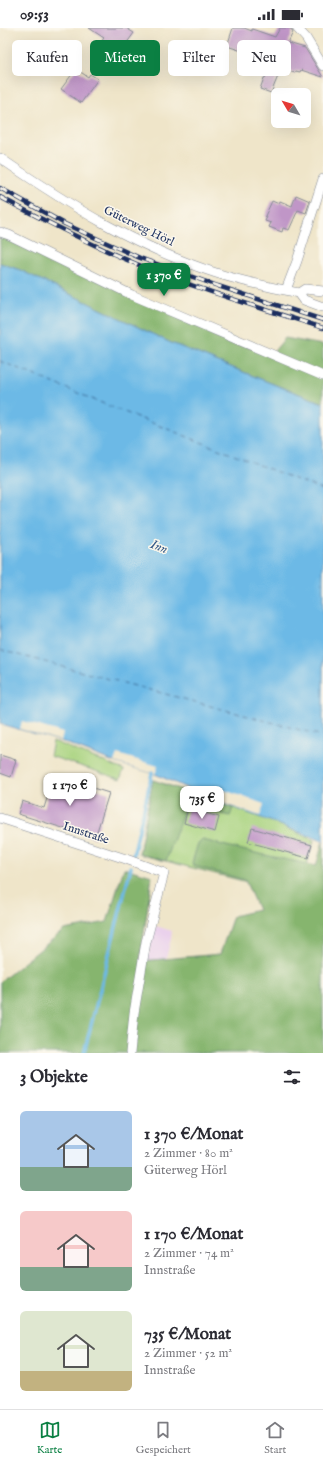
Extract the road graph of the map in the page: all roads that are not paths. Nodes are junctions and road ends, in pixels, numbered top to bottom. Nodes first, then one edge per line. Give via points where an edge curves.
1 (297, 28) edge
2 (323, 66) edge
3 (0, 158) edge
4 (323, 179) edge
5 (0, 232) edge
6 (286, 290) junction
7 (323, 290) edge
8 (299, 293) junction
9 (323, 307) edge
10 (323, 376) edge
11 (0, 818) edge
12 (130, 1053) edge

1 - 2 street
3 - 6 street, Güterweg Hörl via 75,207 162,252 215,273 252,284
4 - 6 street
5 - 10 street via 9,234 132,295
6 - 8 street, Güterweg Hörl
7 - 8 street via 305,289
8 - 9 street, Güterweg Hörl via 304,300
11 - 12 street, Innstraße via 164,873 146,942

